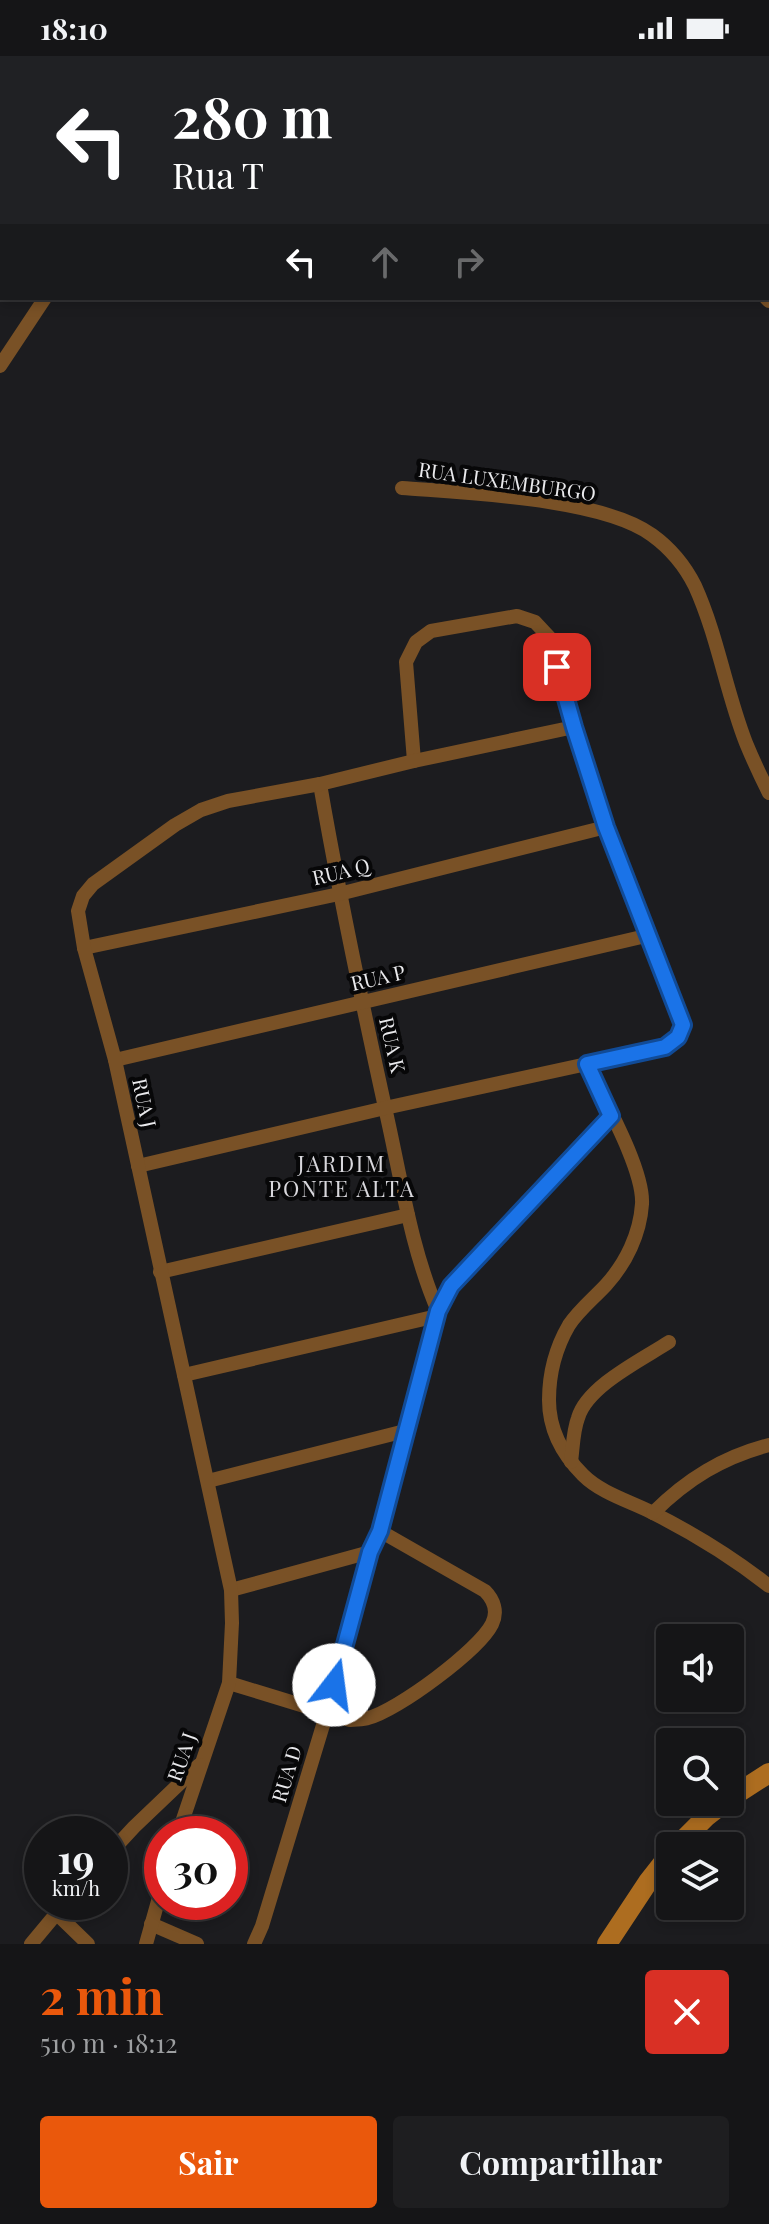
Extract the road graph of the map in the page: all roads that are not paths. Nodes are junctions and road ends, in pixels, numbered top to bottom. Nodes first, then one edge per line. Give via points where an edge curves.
1 (44, 300) edge
2 (0, 366) edge
3 (402, 488) dead end
4 (574, 727) junction
5 (414, 761) junction
6 (320, 784) junction
7 (769, 793) edge
8 (606, 827) junction
9 (339, 894) junction
10 (650, 935) junction
11 (84, 948) junction
12 (362, 1002) junction
13 (115, 1060) junction
14 (587, 1064) junction
15 (385, 1108) junction
16 (611, 1116) junction
17 (138, 1166) junction
18 (408, 1215) junction
19 (160, 1272) junction
20 (437, 1314) junction
21 (669, 1342) dead end
22 (184, 1375) junction
23 (405, 1431) junction
24 (769, 1445) edge
25 (571, 1462) junction
26 (208, 1481) junction
27 (653, 1513) junction
28 (380, 1531) junction
29 (370, 1552) junction
30 (769, 1586) edge
31 (231, 1590) junction
32 (229, 1683) junction
33 (327, 1712) junction
34 (200, 1764) junction
35 (769, 1773) edge
36 (744, 1789) edge
37 (184, 1816) edge
38 (707, 1816) edge
39 (691, 1832) edge
40 (128, 1835) edge
41 (656, 1872) edge
42 (51, 1920) edge
43 (70, 1920) edge
44 (152, 1920) edge
45 (151, 1924) junction
46 (31, 1944) edge
47 (88, 1944) edge
48 (146, 1944) edge
49 (197, 1944) edge
50 (254, 1944) edge
51 (607, 1944) edge

1 - 2 street
3 - 7 street, RUA LUXEMBURGO via 576,507 650,534 675,556 694,585 745,741
4 - 5 street, RUA J
4 - 5 street via 549,637 535,622 517,616 431,631 416,642 406,662
4 - 8 street
5 - 6 street, RUA J
6 - 9 street, RUA K
6 - 11 street, RUA J via 228,801 175,825 83,896 78,911
8 - 9 street, RUA Q
8 - 10 street
9 - 11 street, RUA Q
9 - 12 street, RUA K
10 - 12 street, RUA P
10 - 14 street via 683,1025 678,1037 665,1047
11 - 13 street, RUA J
12 - 13 street, RUA P
12 - 15 street, RUA K
13 - 17 street, RUA J
14 - 15 street
14 - 16 street
15 - 17 street
15 - 18 street, RUA K
16 - 20 street, RUA D via 451,1286
16 - 25 street via 636,1171 643,1201 628,1255 570,1324 549,1373 549,1415
17 - 19 street, RUA J
18 - 19 street
18 - 20 street, RUA K
19 - 22 street, RUA J
20 - 22 street
20 - 23 street, RUA D
21 - 25 street via 584,1402
22 - 26 street, RUA J
23 - 26 street
23 - 28 street, RUA D
24 - 27 street via 707,1468
25 - 27 street via 601,1488
26 - 31 street, RUA J
27 - 30 street via 722,1551
28 - 29 street, RUA D
28 - 33 street via 485,1591 494,1605 493,1623 453,1665 388,1710 350,1720
29 - 31 street
29 - 33 street, RUA D
31 - 32 street, RUA J
32 - 33 street
32 - 34 street, RUA J
33 - 50 street, RUA D
34 - 37 street, RUA J
34 - 40 street
35 - 36 street
38 - 39 street
41 - 51 street
42 - 46 street
43 - 47 street
44 - 45 street
45 - 48 street
45 - 49 street

